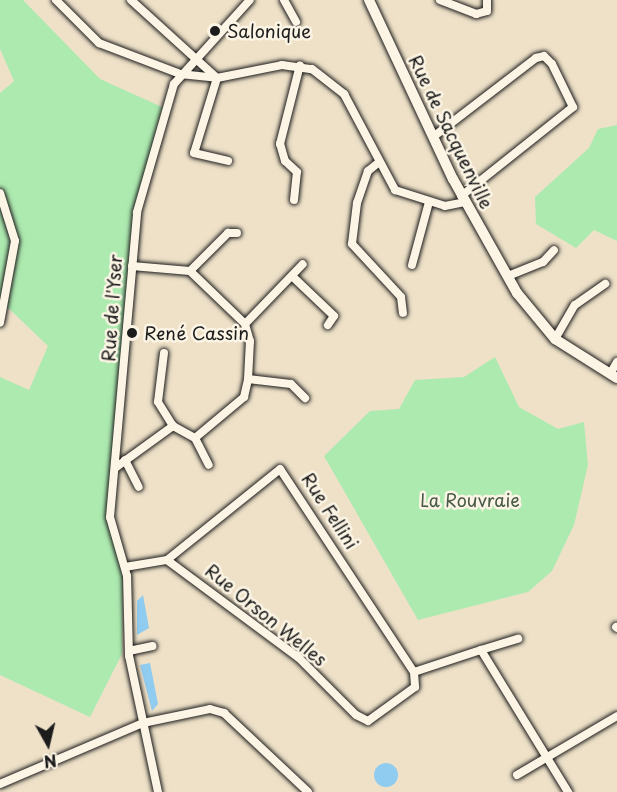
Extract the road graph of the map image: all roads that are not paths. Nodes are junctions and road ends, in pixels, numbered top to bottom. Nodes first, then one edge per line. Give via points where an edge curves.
1 (56, 0) edge
2 (131, 0) edge
3 (250, 0) edge
4 (284, 0) edge
5 (369, 0) edge
6 (440, 0) edge
7 (487, 0) edge
8 (296, 22) dead end
9 (193, 59) junction
10 (300, 65) junction
11 (180, 74) junction
12 (217, 78) junction
13 (433, 137) junction
14 (228, 161) dead end
15 (378, 163) junction
16 (0, 193) edge
17 (463, 199) junction
18 (294, 200) dead end
19 (429, 202) junction
20 (237, 233) dead end
21 (554, 250) dead end
22 (303, 264) dead end
23 (412, 265) dead end
24 (132, 266) junction
25 (190, 271) junction
26 (292, 276) junction
27 (508, 276) junction
28 (605, 284) dead end
29 (403, 313) dead end
30 (0, 323) edge
31 (245, 324) junction
32 (328, 325) dead end
33 (555, 339) junction
34 (164, 353) dead end
35 (617, 362) edge
36 (614, 376) edge
37 (248, 379) junction
38 (304, 398) dead end
39 (173, 426) junction
40 (195, 438) junction
41 (125, 460) junction
42 (209, 465) dead end
43 (115, 468) junction
44 (139, 487) dead end
45 (167, 560) junction
46 (125, 567) junction
47 (518, 639) dead end
48 (152, 646) dead end
49 (481, 650) junction
50 (129, 651) junction
51 (414, 672) junction
52 (617, 716) edge
53 (142, 723) junction
54 (547, 758) junction
55 (517, 775) dead end
56 (0, 784) edge
57 (158, 792) edge
58 (308, 792) edge
59 (568, 792) edge

1 - 11 street via 99,43
2 - 9 street
3 - 9 street, Rue de l'Yser
4 - 8 street
5 - 13 street, Rue de Sacquenville
6 - 7 street via 476,14 487,11
9 - 11 street, Rue de l'Yser
9 - 12 street
10 - 12 street
10 - 15 street via 322,74 344,94
10 - 18 street via 280,144 285,161 297,172
11 - 12 street
11 - 24 street, Rue de l'Yser via 143,185
12 - 14 street via 194,153
13 - 17 street, Rue de Sacquenville
13 - 17 street via 536,58 544,56 552,64 573,107
15 - 19 street via 395,190
15 - 29 street via 368,171 357,203 352,244 401,297
16 - 30 street via 15,241
17 - 19 street
17 - 27 street, Rue de Sacquenville
19 - 23 street
20 - 25 street via 228,233
21 - 27 street via 543,262
22 - 26 street
24 - 25 street
24 - 43 street, Rue de l'Yser
25 - 31 street
26 - 31 street
26 - 32 street via 334,316
27 - 33 street, Rue de Sacquenville
28 - 33 street via 575,305
31 - 37 street via 250,341
33 - 36 street, Rue de Sacquenville
34 - 39 street via 158,402
35 - 36 street
37 - 38 street via 291,384
37 - 40 street via 244,397
39 - 40 street
39 - 41 street
40 - 42 street
41 - 43 street
41 - 44 street
43 - 46 street, Rue de l'Yser via 110,517
45 - 46 street, Rue Fellini
45 - 51 street, Rue Orson Welles via 299,658 368,721 415,687
45 - 51 street, Rue Fellini via 280,469
46 - 50 street, Rue de l'Yser
47 - 49 street
48 - 50 street
49 - 51 street
49 - 54 street
50 - 53 street, Rue de l'Yser
52 - 54 street
53 - 56 street
53 - 57 street, Rue de l'Yser
53 - 58 street via 219,710
54 - 55 street
54 - 59 street

